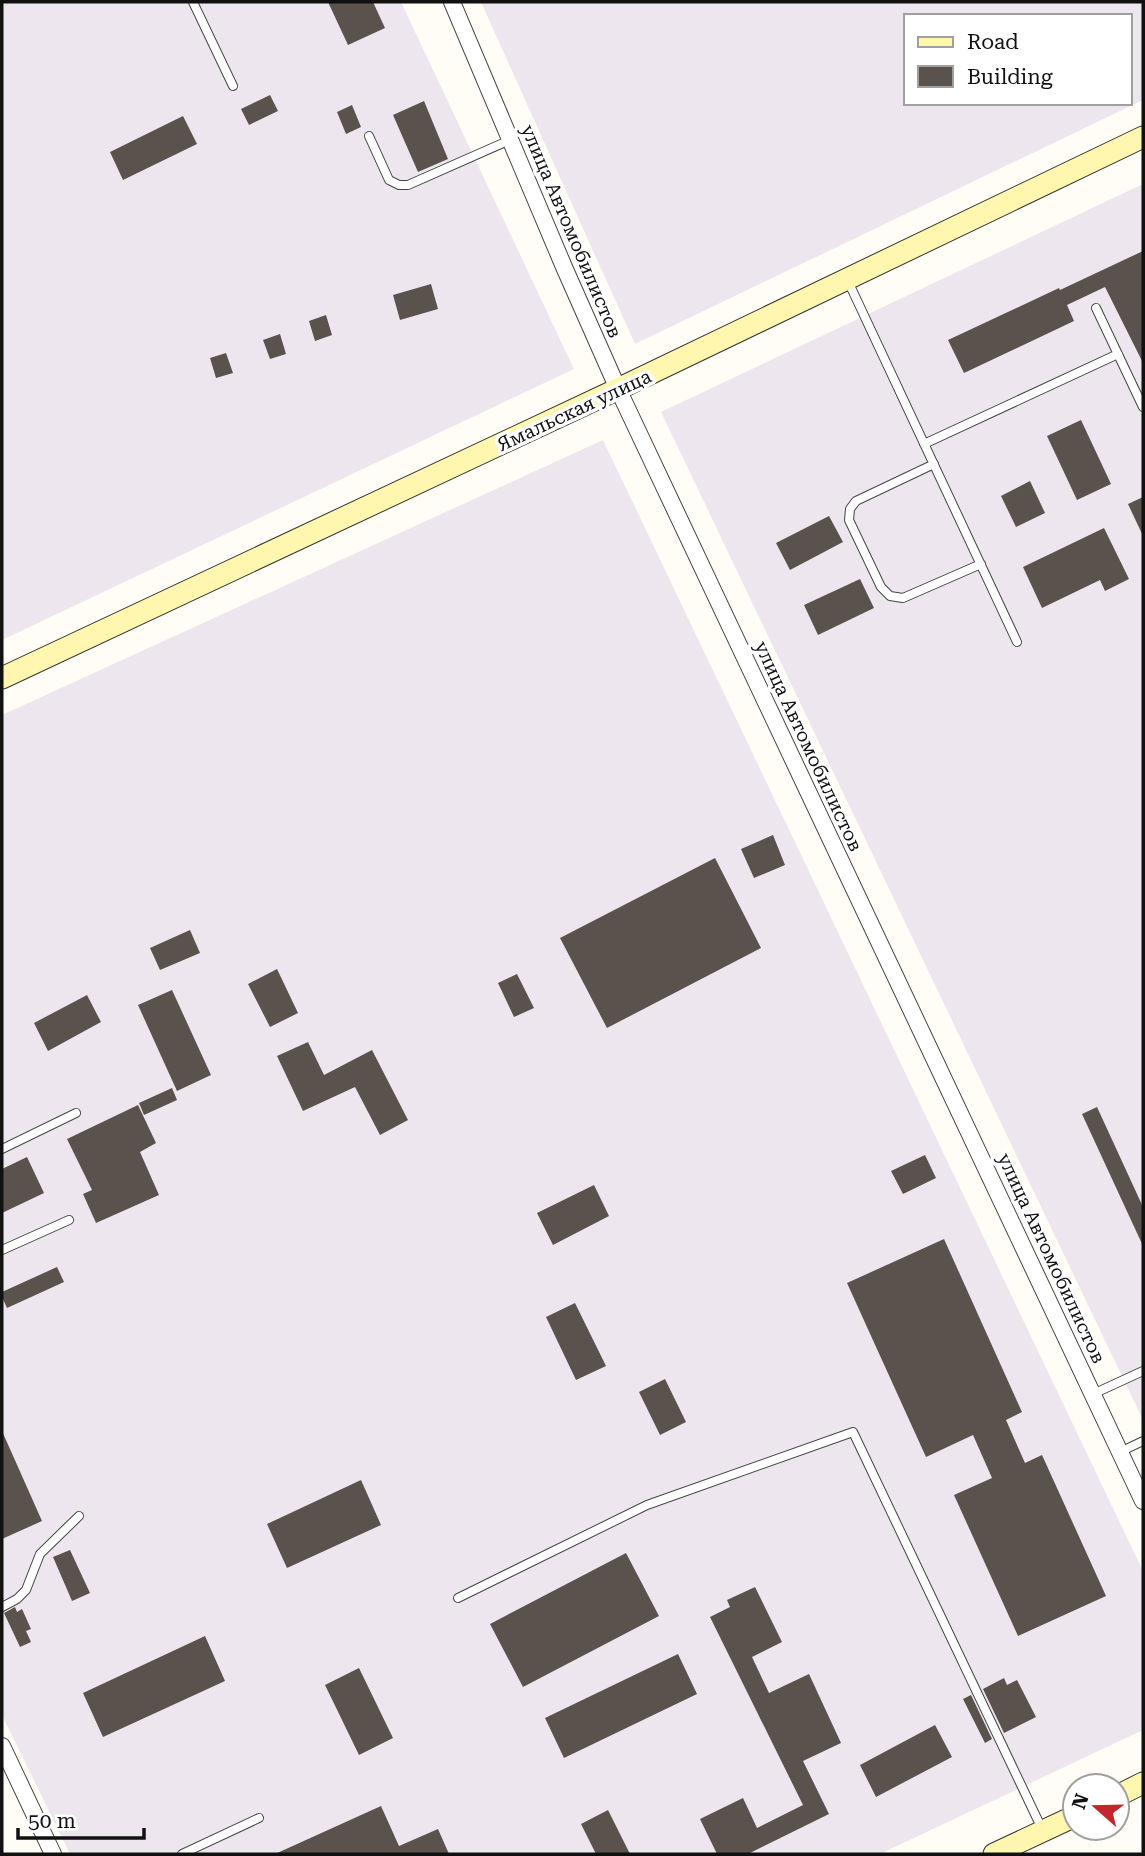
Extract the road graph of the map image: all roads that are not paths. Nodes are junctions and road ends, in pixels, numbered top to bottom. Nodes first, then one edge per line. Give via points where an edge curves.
1 (193, 2) edge
2 (452, 2) edge
3 (233, 86) dead end
4 (369, 136) dead end
5 (1143, 137) edge
6 (510, 140) junction
7 (847, 279) junction
8 (1096, 308) dead end
9 (1118, 354) junction
10 (618, 389) junction
11 (1143, 407) edge
12 (924, 444) junction
13 (934, 464) junction
14 (981, 564) junction
15 (1017, 642) dead end
16 (2, 678) edge
17 (76, 1113) dead end
18 (2, 1149) edge
19 (69, 1220) dead end
20 (2, 1250) edge
21 (1143, 1371) edge
22 (1093, 1394) junction
23 (1143, 1441) edge
24 (1120, 1452) junction
25 (1143, 1501) edge
26 (79, 1516) dead end
27 (458, 1598) dead end
28 (2, 1607) edge
29 (2, 1746) edge
30 (259, 1818) dead end
31 (1061, 1823) edge
32 (1043, 1831) junction
33 (53, 1854) edge
34 (182, 1854) edge
35 (994, 1854) edge

1 - 3 lane
2 - 6 street, улица Автомобилистов
4 - 6 lane via 389,180 399,186
5 - 7 street, Ямальская улица
6 - 10 street, улица Автомобилистов
7 - 10 street, Ямальская улица
7 - 12 lane
8 - 9 lane
9 - 11 lane
9 - 12 lane
10 - 16 street, Ямальская улица
10 - 22 street, улица Автомобилистов
12 - 13 lane
13 - 14 lane
13 - 14 lane via 856,501 849,520 854,531 881,587 890,596 903,598
14 - 15 lane
17 - 18 lane
19 - 20 lane
21 - 22 lane
22 - 24 street, улица Автомобилистов
23 - 24 lane
24 - 25 street, улица Автомобилистов
26 - 28 lane via 40,1554 26,1590
27 - 32 lane via 647,1505 853,1432
29 - 33 street
30 - 34 lane
31 - 32 street
32 - 35 street

